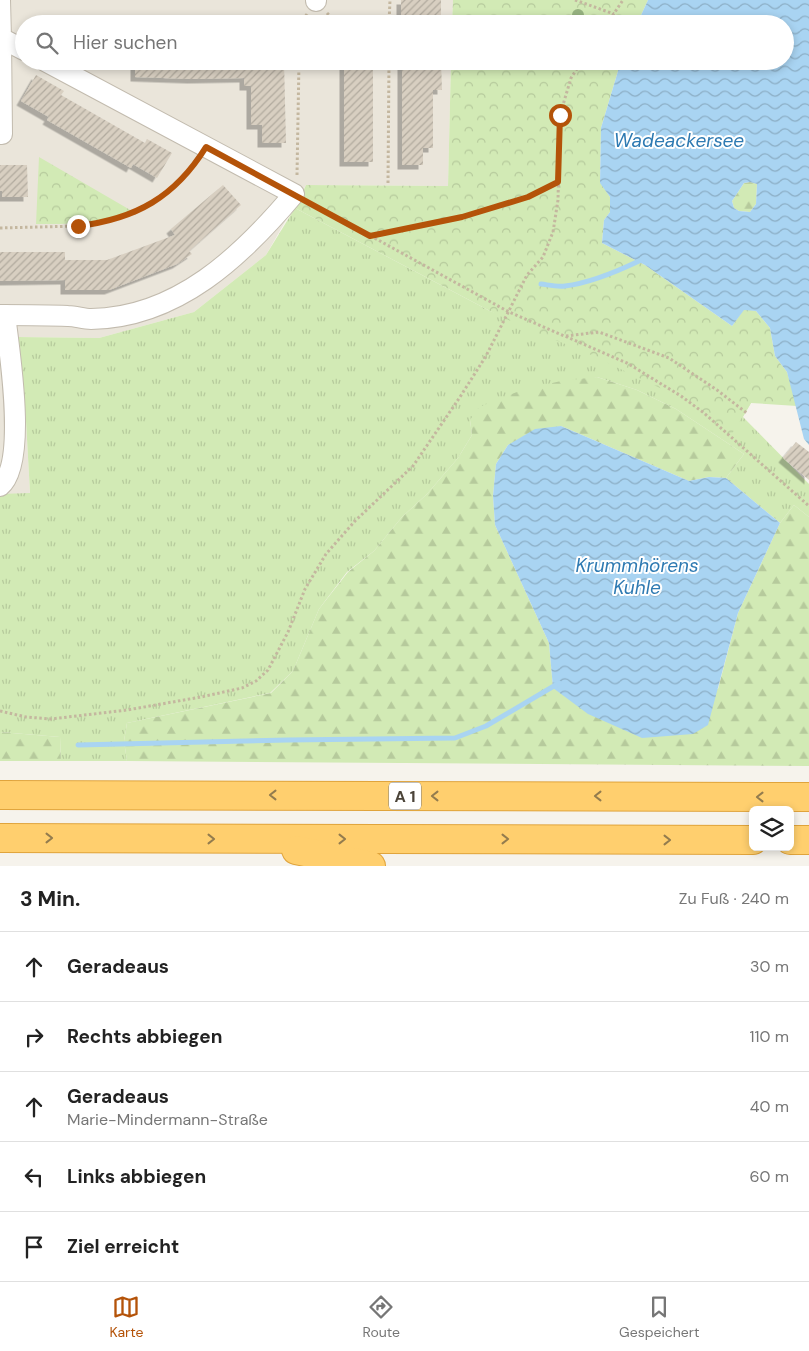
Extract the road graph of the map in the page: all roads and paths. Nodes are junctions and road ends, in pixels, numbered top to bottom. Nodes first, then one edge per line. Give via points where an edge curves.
1 (0, 0) edge
2 (390, 0) edge
3 (575, 0) edge
4 (623, 0) edge
5 (614, 14) joint
6 (389, 15) edge
7 (1, 38) edge
8 (15, 45) edge
9 (62, 70) edge
10 (299, 70) edge
11 (389, 70) edge
12 (576, 70) edge
13 (0, 134) edge
14 (206, 147) junction
15 (558, 182) junction
16 (388, 183) dead end
17 (294, 194) junction
18 (0, 228) edge
19 (370, 236) junction
20 (509, 312) junction
21 (2, 315) edge
22 (566, 336) junction
23 (748, 414) dead end
24 (0, 486) edge
25 (809, 506) edge
26 (0, 711) edge
27 (0, 795) edge
28 (809, 797) edge
29 (0, 838) edge
30 (241, 839) junction
31 (749, 840) edge
32 (794, 840) edge
33 (809, 840) edge
34 (371, 866) edge

1 - 7 street
2 - 6 path
3 - 5 path
4 - 5 path
7 - 8 street
7 - 13 street
9 - 14 street
10 - 17 path via 297,188
11 - 16 path
12 - 15 path via 560,115
14 - 17 street
14 - 18 path via 181,181 135,213 78,226
15 - 19 path via 528,197 462,217
15 - 20 path via 554,232 543,257 527,275
17 - 19 path
17 - 21 street via 266,228 237,255 186,293 160,305 124,316 90,320 71,316
19 - 20 path
20 - 22 path
20 - 26 path via 476,372 412,466 326,554 305,589 268,670 256,681 242,688 201,697 60,718
21 - 24 street via 14,400 15,438 10,470
22 - 23 path via 599,332 670,358
22 - 25 path via 627,363 681,396
28 -> 27 highway, A 1
29 -> 30 highway
30 -> 31 highway
30 - 34 highway
32 - 33 highway

